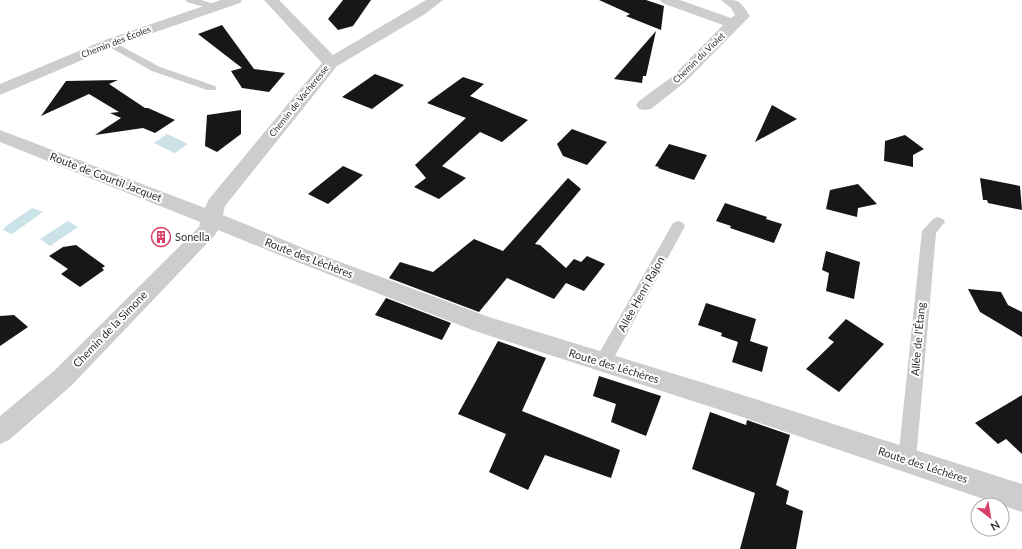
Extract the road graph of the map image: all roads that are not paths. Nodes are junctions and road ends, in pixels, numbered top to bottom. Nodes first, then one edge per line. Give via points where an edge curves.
1 (190, 0) edge
2 (235, 0) edge
3 (271, 0) edge
4 (436, 0) edge
5 (668, 0) edge
6 (728, 0) edge
7 (214, 7) junction
8 (733, 24) junction
9 (110, 43) junction
10 (331, 63) junction
11 (211, 88) dead end
12 (0, 90) edge
13 (645, 105) dead end
14 (0, 136) edge
15 (212, 219) junction
16 (938, 222) dead end
17 (678, 226) dead end
18 (603, 362) junction
19 (0, 432) edge
20 (907, 460) junction
21 (1022, 498) edge

1 - 7 lane
2 - 7 street, Chemin des Écoles
3 - 10 street
4 - 10 street, Chemin de Vacheresse
5 - 8 street
6 - 8 street via 736,5 743,16
7 - 9 street, Chemin des Écoles
8 - 13 street, Chemin du Violet via 679,79
9 - 11 lane via 156,70
9 - 12 street, Chemin des Écoles
10 - 15 street, Chemin de Vacheresse via 216,204
14 - 15 street, Route de Courtil Jacquet
15 - 18 street, Route des Léchères via 483,324
15 - 19 street, Chemin de la Simone via 208,230 63,378
16 - 20 lane, Allée de l'Étang via 928,231
17 - 18 lane, Allée Henri Rajon
18 - 20 street, Route des Léchères
20 - 21 street, Route des Léchères

